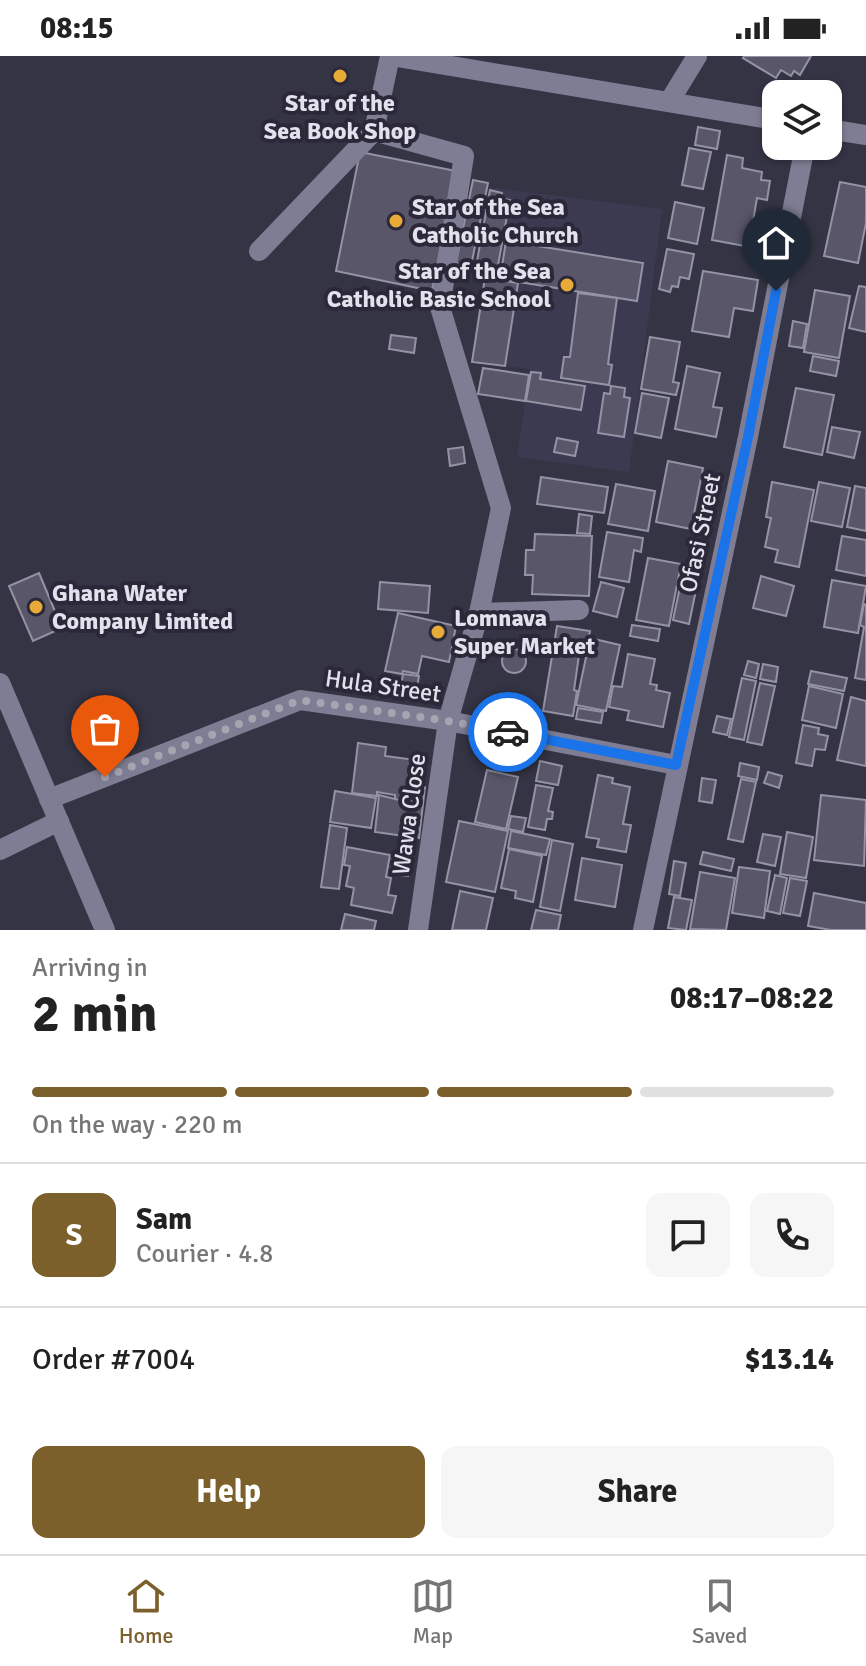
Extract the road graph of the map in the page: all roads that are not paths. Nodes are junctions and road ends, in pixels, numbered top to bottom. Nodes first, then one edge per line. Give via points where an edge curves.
1 (394, 56) edge
2 (697, 56) edge
3 (669, 102) junction
4 (762, 118) edge
5 (374, 131) junction
6 (842, 131) edge
7 (866, 135) edge
8 (802, 160) edge
9 (259, 251) dead end
10 (579, 610) dead end
11 (479, 613) junction
12 (0, 683) edge
13 (448, 721) junction
14 (676, 765) junction
15 (49, 799) junction
16 (59, 821) junction
17 (0, 850) edge
18 (105, 930) edge
19 (418, 930) edge
20 (643, 930) edge

1 - 3 street
1 - 5 street
2 - 3 street
3 - 4 street
5 - 9 street
5 - 11 street, Wawa Close via 464,156 440,307 501,508
6 - 7 street
8 - 14 street, Ofasi Street
10 - 11 street
11 - 13 street, Wawa Close
12 - 15 street
13 - 14 street, Hula Street
13 - 15 street, Hula Street via 300,700
13 - 19 street, Wawa Close
14 - 20 street, Ofasi Street
15 - 16 street
16 - 17 street
16 - 18 street

